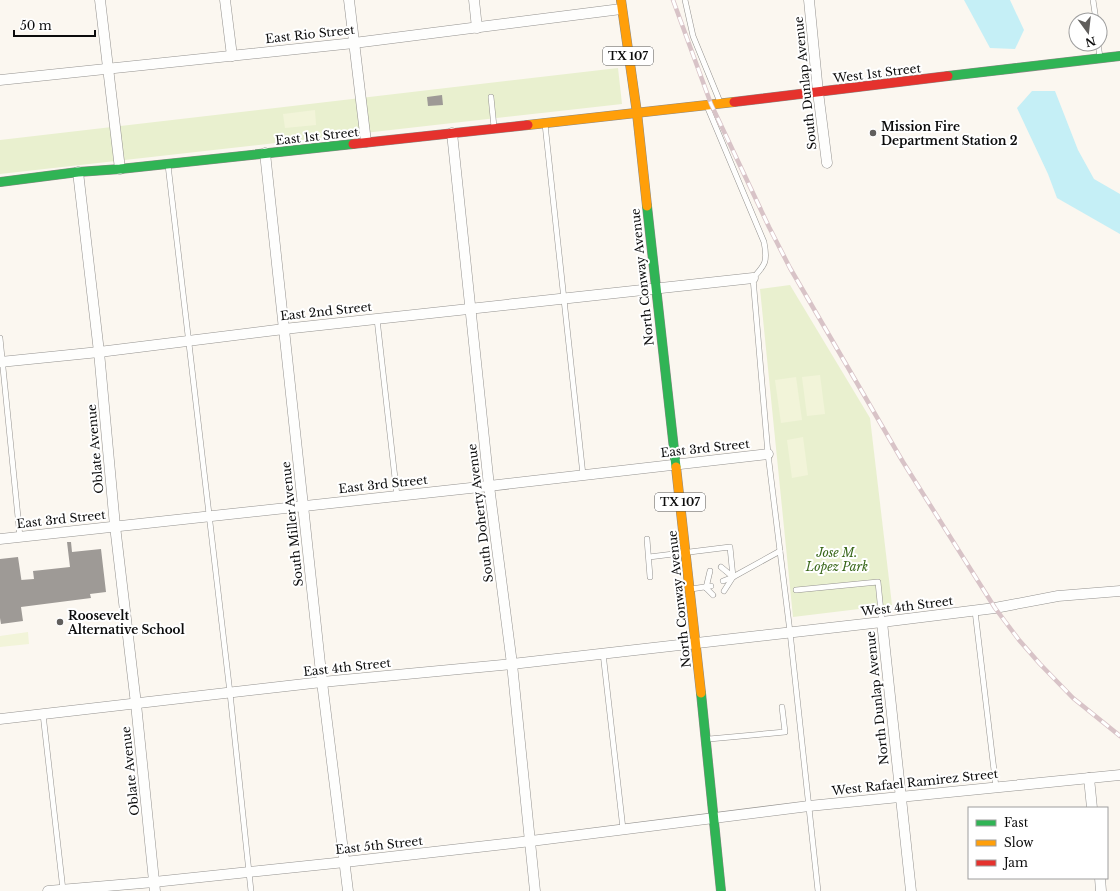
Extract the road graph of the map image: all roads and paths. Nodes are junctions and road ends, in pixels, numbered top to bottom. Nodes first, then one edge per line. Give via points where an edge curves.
1 (100, 0) edge
2 (225, 0) edge
3 (349, 0) edge
4 (474, 0) edge
5 (685, 0) edge
6 (809, 0) edge
7 (1094, 0) edge
8 (621, 4) edge
9 (1095, 12) edge
10 (477, 28) junction
11 (354, 43) junction
12 (1099, 52) edge
13 (232, 56) junction
14 (1120, 56) edge
15 (1100, 58) junction
16 (108, 69) junction
17 (0, 80) edge
18 (818, 92) junction
19 (491, 96) dead end
20 (721, 103) junction
21 (706, 104) junction
22 (637, 113) junction
23 (545, 123) junction
24 (494, 128) junction
25 (452, 133) junction
26 (366, 142) junction
27 (265, 153) junction
28 (827, 163) dead end
29 (168, 164) junction
30 (120, 169) junction
31 (78, 172) junction
32 (0, 182) edge
33 (753, 278) junction
34 (655, 288) junction
35 (564, 298) junction
36 (471, 309) junction
37 (377, 319) junction
38 (284, 329) junction
39 (0, 338) edge
40 (189, 341) junction
41 (99, 352) junction
42 (1, 362) edge
43 (768, 454) junction
44 (676, 464) junction
45 (583, 475) junction
46 (489, 486) junction
47 (396, 496) junction
48 (303, 506) junction
49 (209, 516) junction
50 (115, 526) junction
51 (20, 537) junction
52 (0, 539) edge
53 (647, 539) dead end
54 (780, 551) junction
55 (686, 553) junction
56 (649, 557) junction
57 (721, 566) dead end
58 (710, 571) dead end
59 (650, 577) dead end
60 (733, 577) junction
61 (723, 581) dead end
62 (709, 587) junction
63 (690, 590) junction
64 (796, 590) dead end
65 (724, 591) dead end
66 (1120, 591) edge
67 (713, 595) dead end
68 (976, 610) junction
69 (882, 622) junction
70 (790, 632) junction
71 (696, 642) junction
72 (603, 653) junction
73 (512, 664) junction
74 (322, 682) junction
75 (230, 693) junction
76 (136, 704) junction
77 (782, 707) dead end
78 (43, 714) junction
79 (0, 719) edge
80 (706, 739) junction
81 (1120, 775) edge
82 (1089, 778) junction
83 (996, 787) junction
84 (900, 797) junction
85 (808, 806) junction
86 (1092, 807) edge
87 (713, 817) junction
88 (623, 829) junction
89 (531, 840) junction
90 (345, 862) junction
91 (249, 872) junction
92 (1100, 879) edge
93 (154, 886) edge
94 (120, 888) edge
95 (63, 890) edge
96 (48, 891) edge
97 (251, 891) edge
98 (348, 891) edge
99 (535, 891) edge
100 (721, 891) edge
101 (818, 891) edge
102 (912, 891) edge
103 (1101, 891) edge

1 - 16 street
2 - 13 street
3 - 11 street
4 - 10 street
5 - 20 lane via 693,36
6 - 18 street, South Dunlap Avenue
7 - 9 lane
8 - 10 street, East Rio Street
8 - 22 street, TX 107
10 - 11 street, East Rio Street
11 - 13 street, East Rio Street
11 - 26 street
12 - 15 lane
13 - 16 street, East Rio Street
14 - 15 street, West 1st Street
15 - 18 street, West 1st Street
16 - 17 street, East Rio Street
16 - 30 street
18 - 20 street, West 1st Street
18 - 28 street, South Dunlap Avenue
19 - 24 lane
20 - 21 street, West 1st Street
21 - 22 street, West 1st Street
21 - 33 lane via 764,242 764,266
22 - 23 street, East 1st Street
22 - 34 street, North Conway Avenue / TX 107
23 - 24 street, East 1st Street
23 - 35 lane
24 - 25 street, East 1st Street
25 - 26 street, East 1st Street
25 - 36 street, South Doherty Avenue
26 - 27 street, East 1st Street
27 - 29 street, East 1st Street
27 - 38 street, South Miller Avenue
29 - 30 street, East 1st Street
29 - 40 lane
30 - 31 street, East 1st Street
31 - 32 street, East 1st Street
31 - 41 street, Oblate Avenue
33 - 34 street, East 2nd Street
33 - 43 lane
34 - 35 street, East 2nd Street
34 - 44 street, North Conway Avenue / TX 107
35 - 36 street, East 2nd Street
35 - 45 lane
36 - 37 street, East 2nd Street
36 - 46 street, South Doherty Avenue
37 - 38 street, East 2nd Street
37 - 47 lane
38 - 40 street, East 2nd Street
38 - 48 street, South Miller Avenue
39 - 42 lane
40 - 41 street, East 2nd Street
40 - 49 lane
41 - 42 street, East 2nd Street
41 - 50 street, Oblate Avenue
42 - 51 lane
43 - 44 street, East 3rd Street
43 - 54 lane
44 - 45 street, East 3rd Street
44 - 55 street, North Conway Avenue / TX 107
45 - 46 street, East 3rd Street
46 - 47 street, East 3rd Street
46 - 73 street, South Doherty Avenue
47 - 48 street, East 3rd Street
48 - 49 street, East 3rd Street
48 - 74 street, South Miller Avenue
49 - 50 street, East 3rd Street
49 - 75 lane
50 - 51 street, East 3rd Street
50 - 76 street, Oblate Avenue
51 - 52 street, East 3rd Street
53 - 56 lane
54 - 60 lane
54 - 70 lane
55 - 56 lane
55 - 60 lane via 730,547
55 - 63 street, North Conway Avenue / TX 107
56 - 59 lane
57 - 60 lane
58 - 62 lane
60 - 61 lane
60 - 65 lane
62 - 63 lane
62 - 67 lane
63 - 71 street, North Conway Avenue / TX 107
64 - 69 lane via 878,582
66 - 68 street, West 4th Street via 1058,596
68 - 69 street, West 4th Street
68 - 83 lane
69 - 70 street, West 4th Street
69 - 84 street, North Dunlap Avenue
70 - 71 street, West 4th Street
70 - 85 lane
71 - 72 street, East 4th Street
71 - 80 street, North Conway Avenue / TX 107
72 - 73 street, East 4th Street
72 - 88 lane
73 - 74 street, East 4th Street
73 - 89 street, South Doherty Avenue
74 - 75 street, East 4th Street
74 - 90 street, South Miller Avenue
75 - 76 street, East 4th Street
75 - 91 lane
76 - 78 street, East 4th Street
76 - 93 street, Oblate Avenue
77 - 80 lane via 785,732
78 - 79 street, East 4th Street
78 - 95 lane
80 - 87 street, North Conway Avenue / TX 107
81 - 82 street, West Rafael Ramirez Street
82 - 83 street, West Rafael Ramirez Street
82 - 86 street
83 - 84 street, West Rafael Ramirez Street
84 - 85 street, West Rafael Ramirez Street
84 - 102 street, North Dunlap Avenue
85 - 87 street, West Rafael Ramirez Street
85 - 101 lane
87 - 88 street, East 5th Street
87 - 100 street, North Conway Avenue / TX 107
88 - 89 street, East 5th Street
89 - 90 street, East 5th Street
89 - 99 street, South Doherty Avenue
90 - 91 street, East 5th Street
90 - 98 street, South Miller Avenue
91 - 93 street, East 5th Street
91 - 97 lane
92 - 103 street
93 - 94 street, East 5th Street
94 - 95 street, East 5th Street
95 - 96 street, East 5th Street

